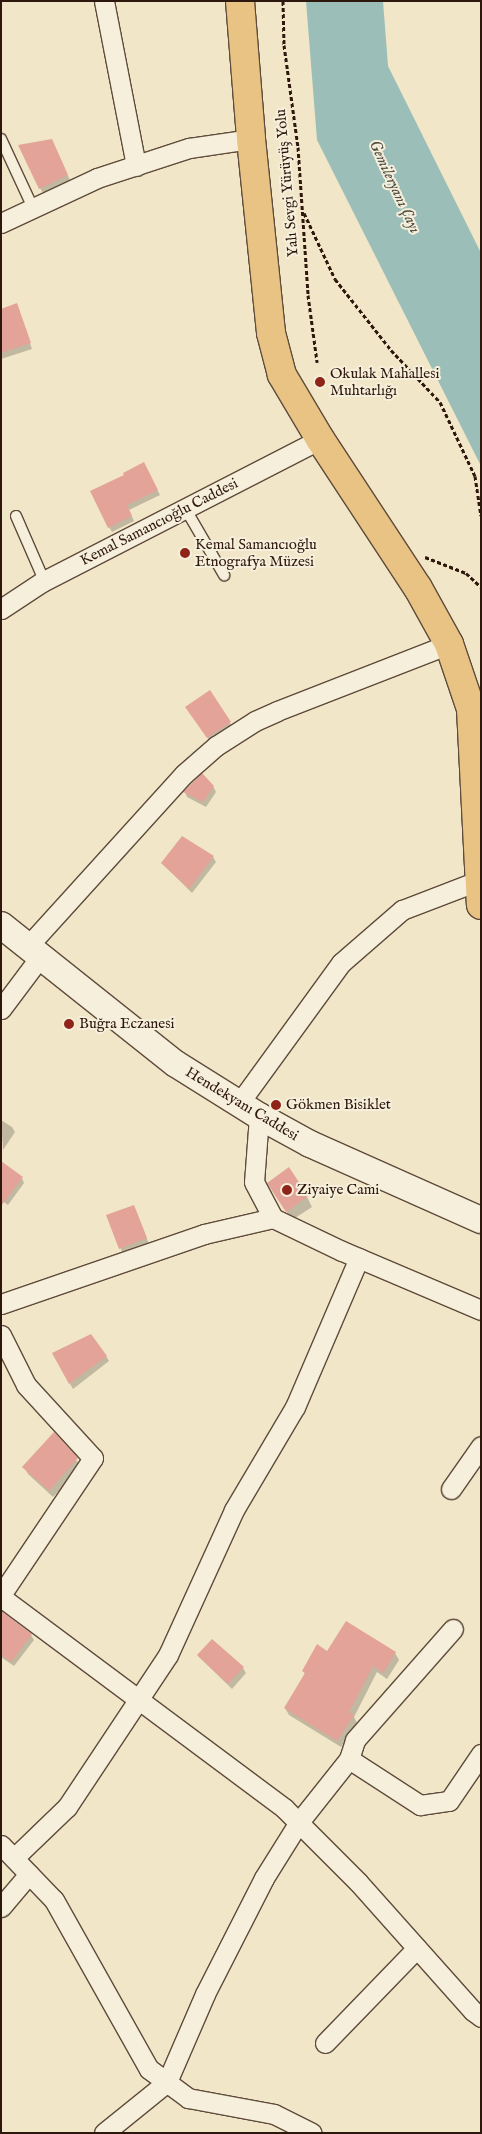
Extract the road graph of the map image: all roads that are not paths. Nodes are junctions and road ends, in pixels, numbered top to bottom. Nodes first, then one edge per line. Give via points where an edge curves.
1 (104, 1) edge
2 (240, 1) edge
3 (1, 139) edge
4 (251, 139) junction
5 (136, 166) junction
6 (33, 208) junction
7 (1, 222) edge
8 (320, 439) junction
9 (185, 508) junction
10 (16, 516) dead end
11 (224, 575) dead end
12 (44, 580) junction
13 (1, 609) edge
14 (449, 644) junction
15 (480, 892) edge
16 (1, 925) edge
17 (34, 951) junction
18 (1, 1009) edge
19 (249, 1109) junction
20 (273, 1218) junction
21 (481, 1220) edge
22 (359, 1258) junction
23 (1, 1304) edge
24 (481, 1310) edge
25 (1, 1335) edge
26 (481, 1446) edge
27 (451, 1489) dead end
28 (1, 1596) edge
29 (453, 1629) dead end
30 (139, 1700) junction
31 (481, 1754) edge
32 (349, 1759) junction
33 (298, 1822) junction
34 (8, 1852) edge
35 (29, 1874) junction
36 (1, 1907) edge
37 (417, 1948) junction
38 (481, 2017) edge
39 (325, 2043) dead end
40 (167, 2082) junction
41 (104, 2133) edge
42 (312, 2133) edge

1 - 5 street
2 - 4 main road
3 - 6 lane
4 - 5 street via 189,148
4 - 8 main road via 271,333 282,375
5 - 6 street via 97,178
6 - 7 street
8 - 9 street, Kemal Samancıoğlu Caddesi
8 - 14 main road
9 - 11 lane
9 - 12 street, Kemal Samancıoğlu Caddesi
10 - 12 lane
12 - 13 street, Kemal Samancıoğlu Caddesi
14 - 15 main road via 471,709
14 - 17 street via 277,711 216,746 184,774
15 - 19 street via 402,910 341,963
16 - 17 main road, Hendekyanı Caddesi
17 - 18 street
17 - 19 main road, Hendekyanı Caddesi via 176,1064
19 - 20 street via 254,1182
19 - 21 main road, Hendekyanı Caddesi via 310,1144
20 - 22 street
20 - 23 street via 204,1234
22 - 24 street
22 - 30 street via 295,1407 234,1510 168,1655
25 - 28 street via 26,1385 93,1458
26 - 27 street
28 - 30 street
29 - 32 street via 355,1740
30 - 33 street via 284,1808
30 - 34 street via 67,1807
31 - 32 street via 449,1801 420,1805
32 - 33 street
33 - 37 street
33 - 40 street via 264,1878 205,1994
34 - 35 street
35 - 36 street
35 - 40 street via 54,1900 148,2068
37 - 38 street
37 - 39 street
40 - 41 street
40 - 42 street via 188,2098 274,2114

